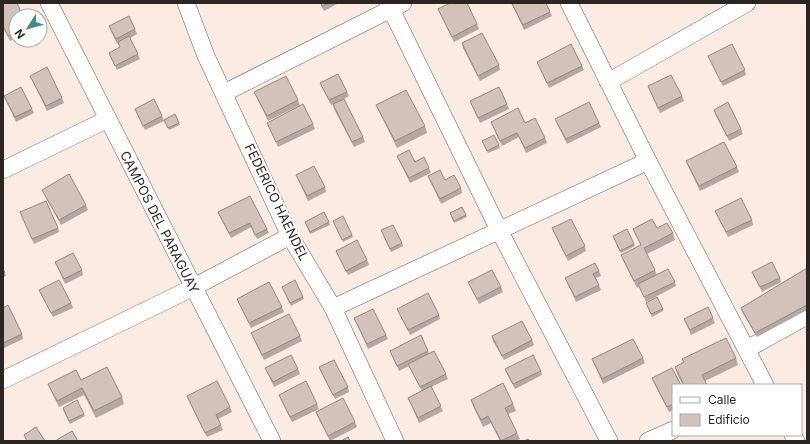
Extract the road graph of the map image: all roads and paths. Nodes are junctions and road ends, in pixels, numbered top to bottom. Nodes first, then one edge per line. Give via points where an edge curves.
1 (49, 3) edge
2 (186, 3) edge
3 (569, 3) edge
4 (747, 3) edge
5 (394, 5) edge
6 (608, 82) junction
7 (224, 93) junction
8 (108, 119) junction
9 (648, 161) junction
10 (3, 170) edge
11 (499, 230) junction
12 (290, 236) junction
13 (194, 287) junction
14 (333, 308) junction
15 (807, 316) edge
16 (747, 349) junction
17 (3, 380) edge
18 (765, 384) edge
19 (672, 430) edge
20 (272, 441) edge
21 (395, 441) edge
22 (609, 441) edge
23 (648, 441) edge

1 - 8 street, CAMPOS DEL PARAGUAY
2 - 7 street, FEDERICO HAENDEL via 206,56
3 - 6 street
4 - 6 street
5 - 7 street
5 - 11 street
6 - 9 street
7 - 12 street, FEDERICO HAENDEL
8 - 10 street
8 - 13 street, CAMPOS DEL PARAGUAY
9 - 11 street
9 - 16 street
11 - 14 street
11 - 22 street
12 - 13 street
12 - 14 street, FEDERICO HAENDEL
13 - 17 street
13 - 20 street, CAMPOS DEL PARAGUAY
14 - 21 street, FEDERICO HAENDEL
15 - 16 street
16 - 18 street
19 - 23 street

